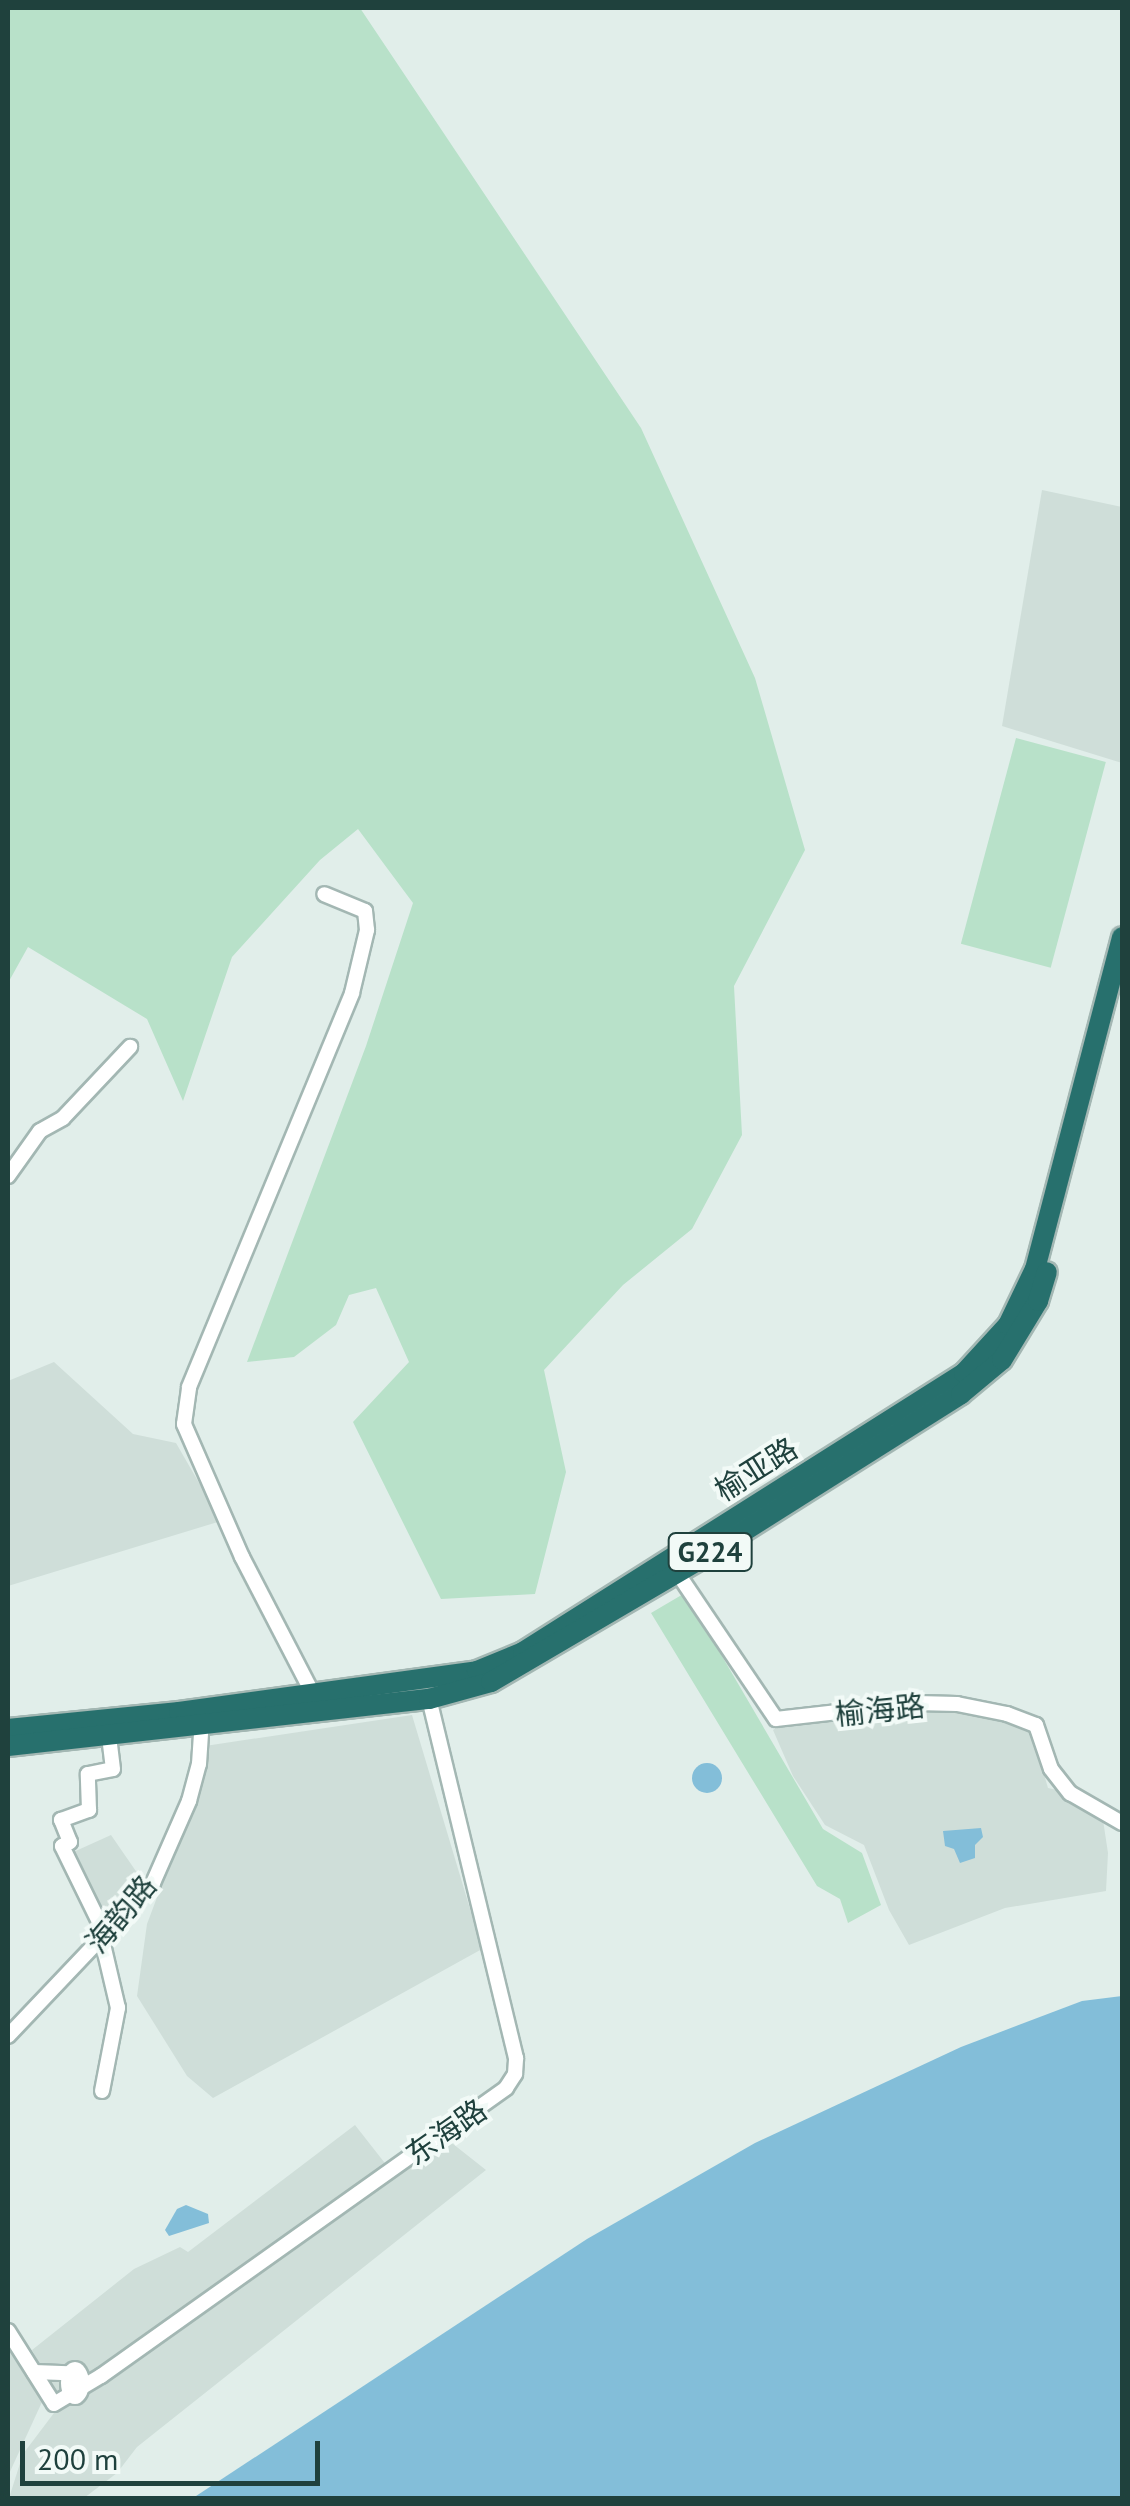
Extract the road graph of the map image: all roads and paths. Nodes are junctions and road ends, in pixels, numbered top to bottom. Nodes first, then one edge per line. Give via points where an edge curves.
1 (324, 894) dead end
2 (1122, 937) edge
3 (1122, 985) edge
4 (130, 1047) dead end
5 (8, 1176) edge
6 (673, 1566) junction
7 (312, 1694) junction
8 (429, 1699) junction
9 (202, 1717) junction
10 (8, 1729) edge
11 (109, 1736) junction
12 (8, 1746) edge
13 (1122, 1823) edge
14 (104, 1938) junction
15 (8, 2036) edge
16 (102, 2091) dead end
17 (8, 2331) edge
18 (34, 2372) junction
19 (101, 2376) junction

1 - 7 street via 365,911 352,993 189,1387 184,1424
2 - 6 highway, 榆亚路 / G224 via 1035,1269 992,1347 964,1373
3 - 6 highway, 榆亚路 / G224 via 1038,1301 1002,1360 961,1394
4 - 5 street via 63,1118 40,1130
6 - 7 highway, 榆亚路 / G224 via 477,1671
6 - 8 highway, 榆亚路 / G224 via 491,1682
6 - 13 street, 榆海路 via 776,1719 918,1704 1008,1714 1036,1726 1051,1769 1070,1793
7 - 9 highway, 榆亚路 / G224
8 - 9 highway, 榆亚路 / G224
8 - 19 street, 东海路 via 515,2074 497,2096
9 - 10 highway, 榆亚路 / G224
9 - 11 highway, 榆亚路 / G224
9 - 14 street, 海韵路 via 200,1764 168,1851 152,1883
11 - 12 highway, 榆亚路 / G224
11 - 14 street via 112,1769 88,1774 89,1810 61,1820 70,1842 62,1846
14 - 15 street, 海韵路
14 - 16 street via 118,2008
17 - 18 street
18 - 19 street
18 - 19 street, 东海路 via 54,2404

